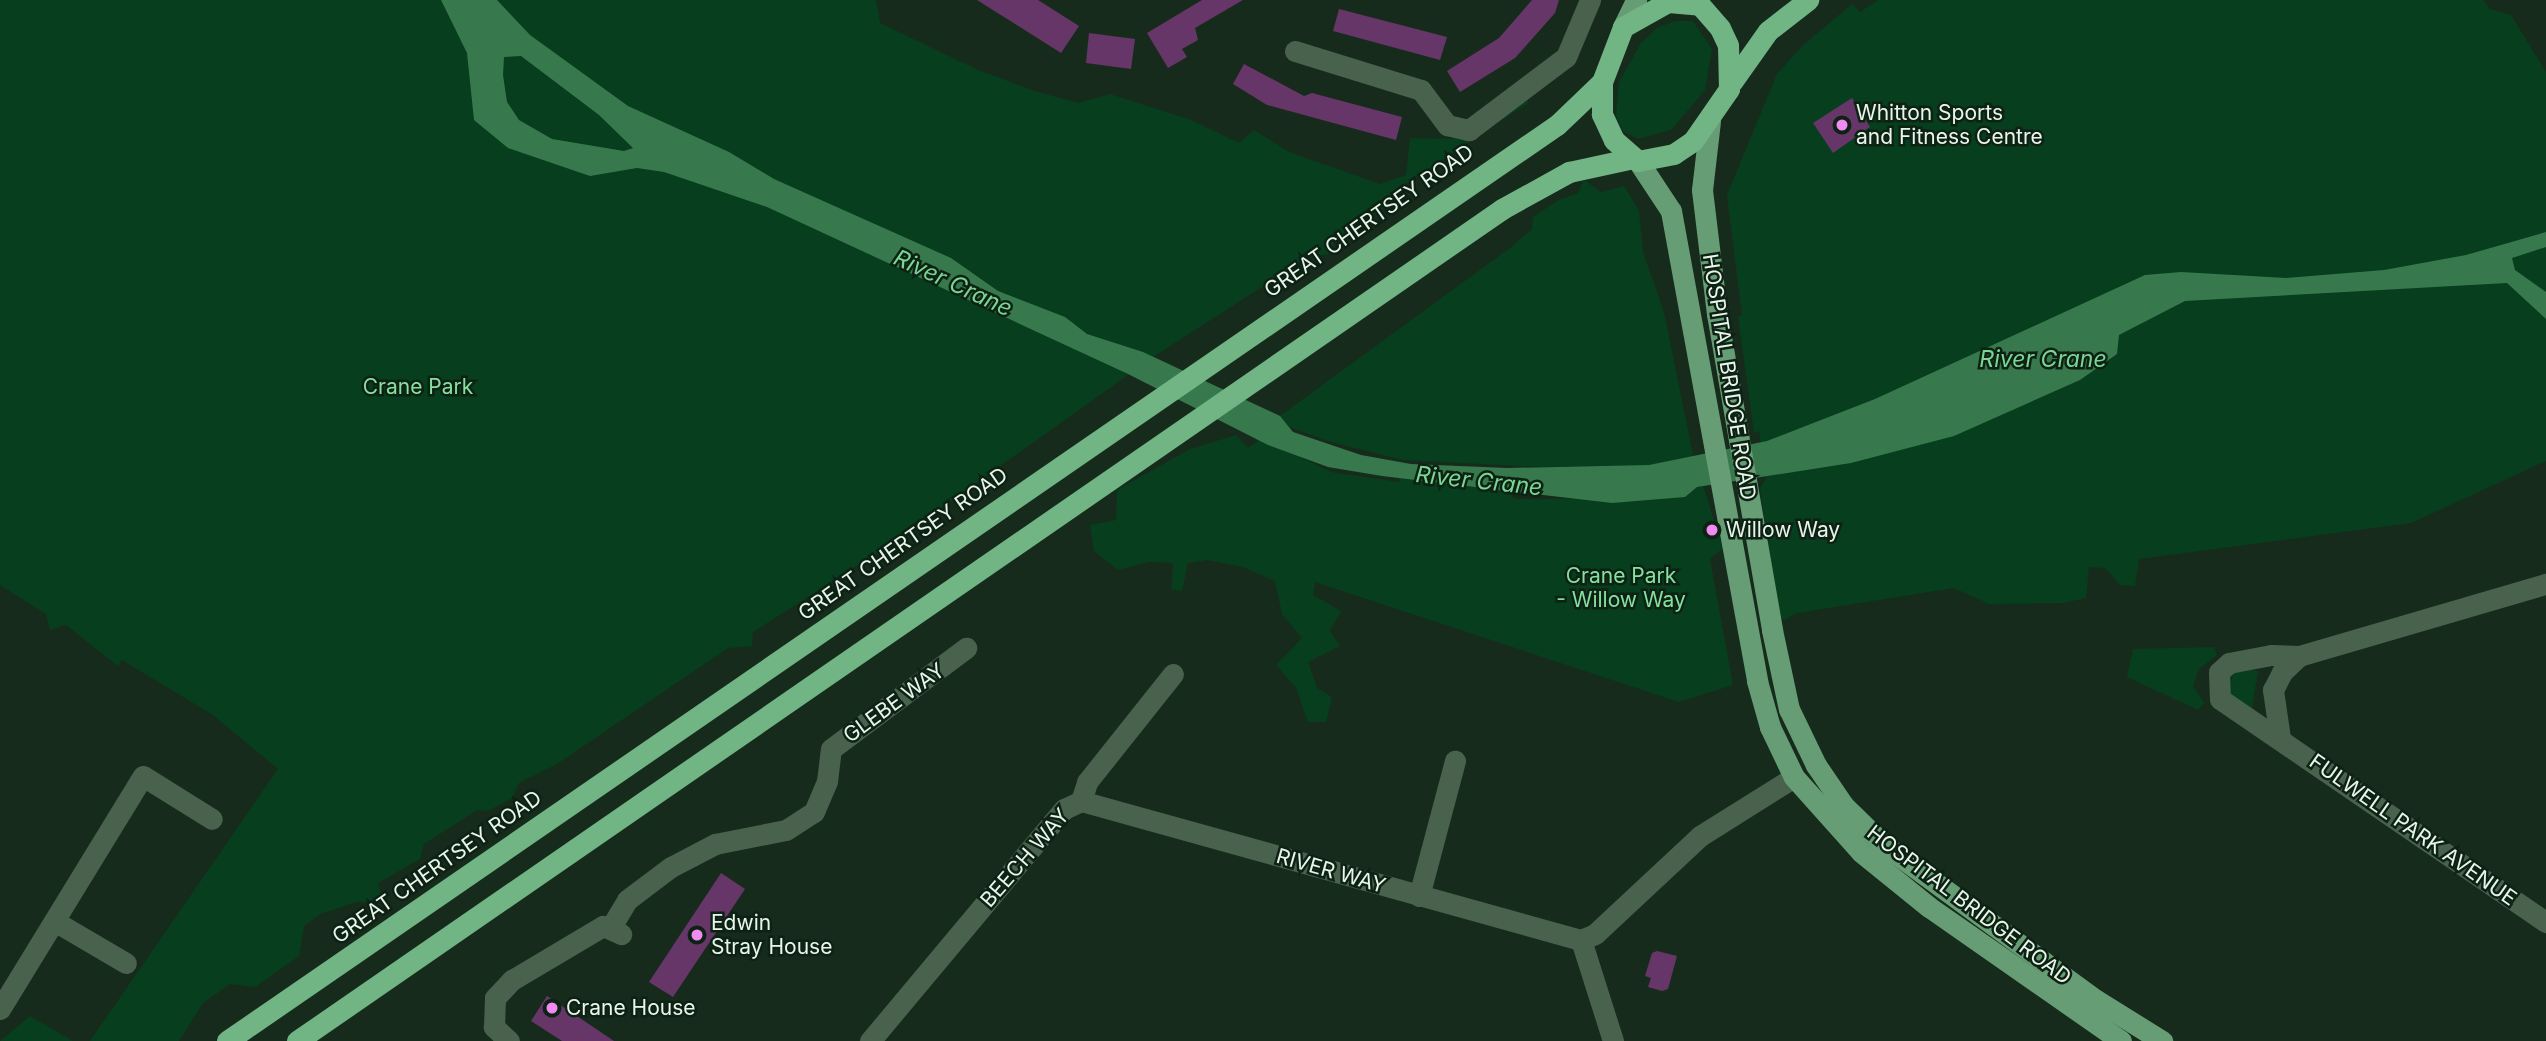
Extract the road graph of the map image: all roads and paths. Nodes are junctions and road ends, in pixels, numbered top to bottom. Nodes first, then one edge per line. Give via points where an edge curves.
1 (1590, 0) edge
2 (1636, 0) edge
3 (1808, 0) edge
4 (1699, 2) edge
5 (1623, 27) junction
6 (1295, 51) dead end
7 (1602, 82) junction
8 (1729, 89) junction
9 (1710, 121) junction
10 (1635, 159) junction
11 (2546, 584) edge
12 (1772, 630) junction
13 (1749, 635) junction
14 (966, 648) dead end
15 (2299, 656) junction
16 (1173, 674) dead end
17 (2280, 738) junction
18 (1455, 761) dead end
19 (1816, 765) junction
20 (1794, 777) junction
21 (1081, 801) junction
22 (212, 819) dead end
23 (1419, 896) junction
24 (56, 922) junction
25 (2546, 922) edge
26 (1581, 940) junction
27 (126, 963) dead end
28 (0, 1009) edge
29 (227, 1041) edge
30 (297, 1041) edge
31 (509, 1041) edge
32 (870, 1041) edge
33 (1613, 1041) edge
34 (2122, 1041) edge
35 (2162, 1041) edge

1 - 6 street via 1566,57 1469,130 1447,125 1421,90
2 - 5 main road
3 - 8 highway via 1758,42
4 - 5 highway via 1668,2
4 - 8 highway via 1728,45
5 - 7 highway
7 - 10 highway via 1602,114 1614,140
7 - 29 highway, GREAT CHERTSEY ROAD via 1557,125
8 - 9 highway
9 - 10 highway via 1678,152
9 - 12 main road, HOSPITAL BRIDGE ROAD via 1704,216
10 - 13 main road, HOSPITAL BRIDGE ROAD via 1671,211
10 - 30 highway via 1584,167 1549,180
11 - 15 street, FULWELL PARK AVENUE
12 - 13 main road
12 - 19 main road, HOSPITAL BRIDGE ROAD via 1789,709
13 - 20 main road, HOSPITAL BRIDGE ROAD via 1770,727
14 - 31 street, GLEBE WAY via 831,749 827,781 814,812 786,830 715,844 671,867 627,900 616,931 603,926 512,980 495,998 494,1027
15 - 17 street via 2281,672 2273,690
15 - 17 street, FULWELL PARK AVENUE via 2271,655 2229,663 2219,673 2220,699
16 - 21 street, BEECH WAY via 1087,782
17 - 25 street, FULWELL PARK AVENUE
18 - 23 street
19 - 20 main road
19 - 35 main road, HOSPITAL BRIDGE ROAD via 1844,806 1884,845 2096,1000
20 - 26 street via 1700,836 1595,934
20 - 34 main road, HOSPITAL BRIDGE ROAD via 1826,817 1929,907
21 - 23 street, RIVER WAY
21 - 32 street, BEECH WAY via 1064,808
22 - 24 street via 143,776
23 - 26 street, RIVER WAY
24 - 27 street
24 - 28 street
26 - 33 street

